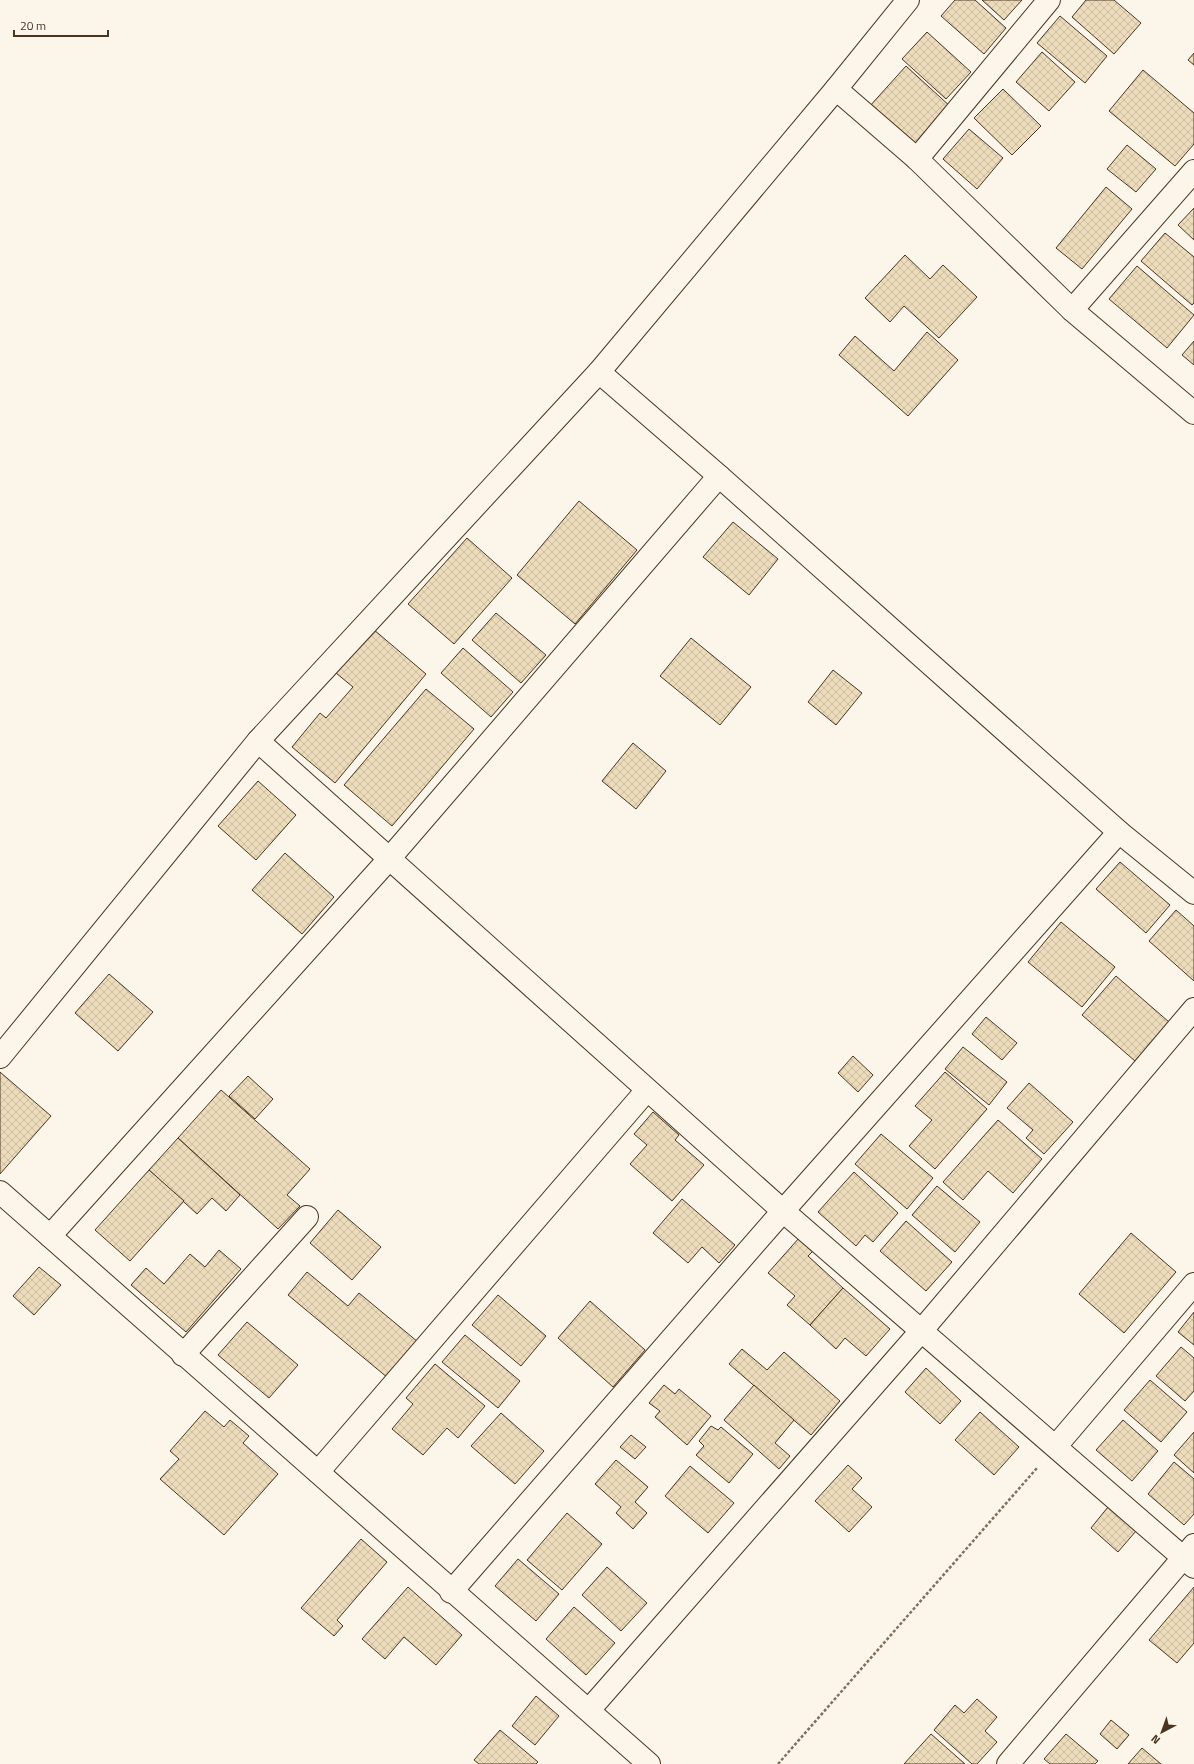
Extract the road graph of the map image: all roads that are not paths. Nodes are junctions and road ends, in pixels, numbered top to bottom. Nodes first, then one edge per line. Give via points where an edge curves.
1 (908, 0) edge
2 (1049, 0) edge
3 (836, 89) junction
4 (917, 159) junction
5 (1194, 171) edge
6 (1072, 310) junction
7 (599, 372) junction
8 (1194, 413) edge
9 (719, 476) junction
10 (258, 741) junction
11 (1119, 832) junction
12 (389, 859) junction
13 (1194, 893) edge
14 (1194, 1009) edge
15 (0, 1057) edge
16 (647, 1090) junction
17 (0, 1192) edge
18 (783, 1212) junction
19 (307, 1217) dead end
20 (50, 1236) junction
21 (1194, 1284) edge
22 (922, 1330) junction
23 (183, 1355) junction
24 (1056, 1446) junction
25 (318, 1472) junction
26 (1190, 1556) edge
27 (452, 1592) junction
28 (589, 1710) junction
29 (649, 1764) edge
30 (1008, 1764) edge

1 - 3 street
2 - 4 street
3 - 4 street
3 - 7 street
4 - 6 street
5 - 6 street
6 - 8 street
7 - 9 street
7 - 10 street
9 - 11 street
9 - 12 street
10 - 12 street
10 - 15 street
11 - 13 street
11 - 18 street
12 - 16 street
12 - 20 street
14 - 22 street
16 - 18 street
16 - 25 street
17 - 20 street
18 - 22 street
18 - 27 street
19 - 23 street
20 - 23 street
21 - 24 street
22 - 24 street
22 - 28 street
23 - 25 street
24 - 26 street
25 - 27 street
26 - 30 street
27 - 28 street
28 - 29 street

